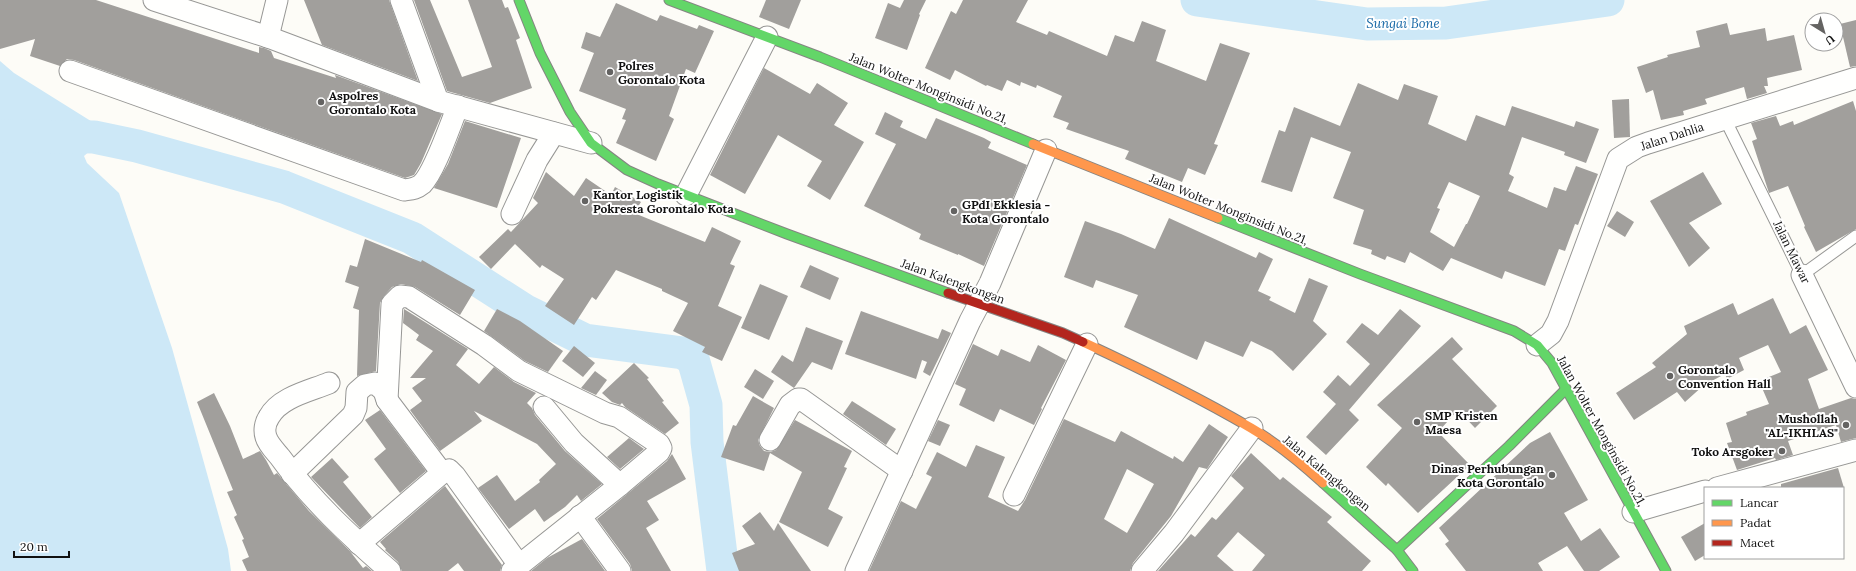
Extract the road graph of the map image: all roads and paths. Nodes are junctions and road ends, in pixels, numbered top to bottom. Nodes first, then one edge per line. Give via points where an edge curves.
1 (154, 0) edge
2 (277, 0) edge
3 (401, 0) edge
4 (519, 0) edge
5 (669, 0) edge
6 (268, 37) junction
7 (767, 37) junction
8 (70, 71) dead end
9 (1856, 78) edge
10 (438, 101) junction
11 (458, 106) junction
12 (1725, 119) junction
13 (554, 133) junction
14 (591, 143) junction
15 (1046, 150) junction
16 (686, 195) junction
17 (512, 214) dead end
18 (1856, 236) edge
19 (1802, 275) junction
20 (978, 304) junction
21 (1087, 344) junction
22 (1537, 345) junction
23 (1854, 375) edge
24 (329, 383) dead end
25 (1566, 389) junction
26 (388, 400) junction
27 (544, 407) dead end
28 (1252, 428) junction
29 (770, 440) dead end
30 (1856, 450) edge
31 (902, 471) junction
32 (442, 473) junction
33 (292, 474) junction
34 (620, 485) junction
35 (1721, 487) edge
36 (1704, 491) edge
37 (1014, 495) dead end
38 (1633, 512) junction
39 (580, 516) junction
40 (359, 544) junction
41 (1397, 550) junction
42 (515, 568) edge
43 (390, 571) edge
44 (620, 571) edge
45 (856, 571) edge
46 (1142, 571) edge
47 (1414, 571) edge
48 (1666, 571) edge

1 - 6 street
2 - 6 street
3 - 10 street
4 - 14 highway, Jalan Kalengkongan via 540,54 570,112
5 - 7 highway, Jalan Wolter Monginsidi No.21,
6 - 10 street
7 - 15 highway, Jalan Wolter Monginsidi No.21,
7 - 16 street
8 - 11 street via 404,190 414,189 431,171
9 - 12 street, Jalan Dahlia
10 - 11 street
11 - 13 street
12 - 19 lane, Jalan Mawar
12 - 22 street, Jalan Dahlia via 1637,147 1618,159 1558,321 1551,334
13 - 14 street
13 - 17 street via 537,160
14 - 16 highway, Jalan Kalengkongan via 627,170
15 - 20 street via 990,283
15 - 22 highway, Jalan Wolter Monginsidi No.21, via 1360,274 1514,331
16 - 20 highway, Jalan Kalengkongan
18 - 19 lane
19 - 23 street, Jalan Mawar
20 - 21 highway, Jalan Kalengkongan via 1063,333
20 - 31 street
21 - 28 highway, Jalan Kalengkongan via 1151,374
21 - 37 street
22 - 25 highway, Jalan Wolter Monginsidi No.21, via 1552,363
24 - 33 street via 291,398 269,416 264,430 266,439
25 - 38 highway, Jalan Wolter Monginsidi No.21,
25 - 41 highway
26 - 32 street
26 - 33 street via 384,391 375,383 357,392 356,408 352,415
26 - 34 street via 392,304 400,296 409,297 484,345 519,371 605,413 620,417 659,444 659,452
27 - 34 street via 574,443
28 - 41 highway, Jalan Kalengkongan via 1296,459
28 - 46 street via 1174,533
29 - 31 street via 790,405 801,399
30 - 35 street
31 - 45 street
32 - 40 street
32 - 42 street via 449,470 456,476
33 - 40 street
34 - 39 street
36 - 38 street
38 - 48 highway, Jalan Wolter Monginsidi No.21,
39 - 42 street
39 - 44 street
40 - 43 street
41 - 47 highway, Jalan Kalengkongan

